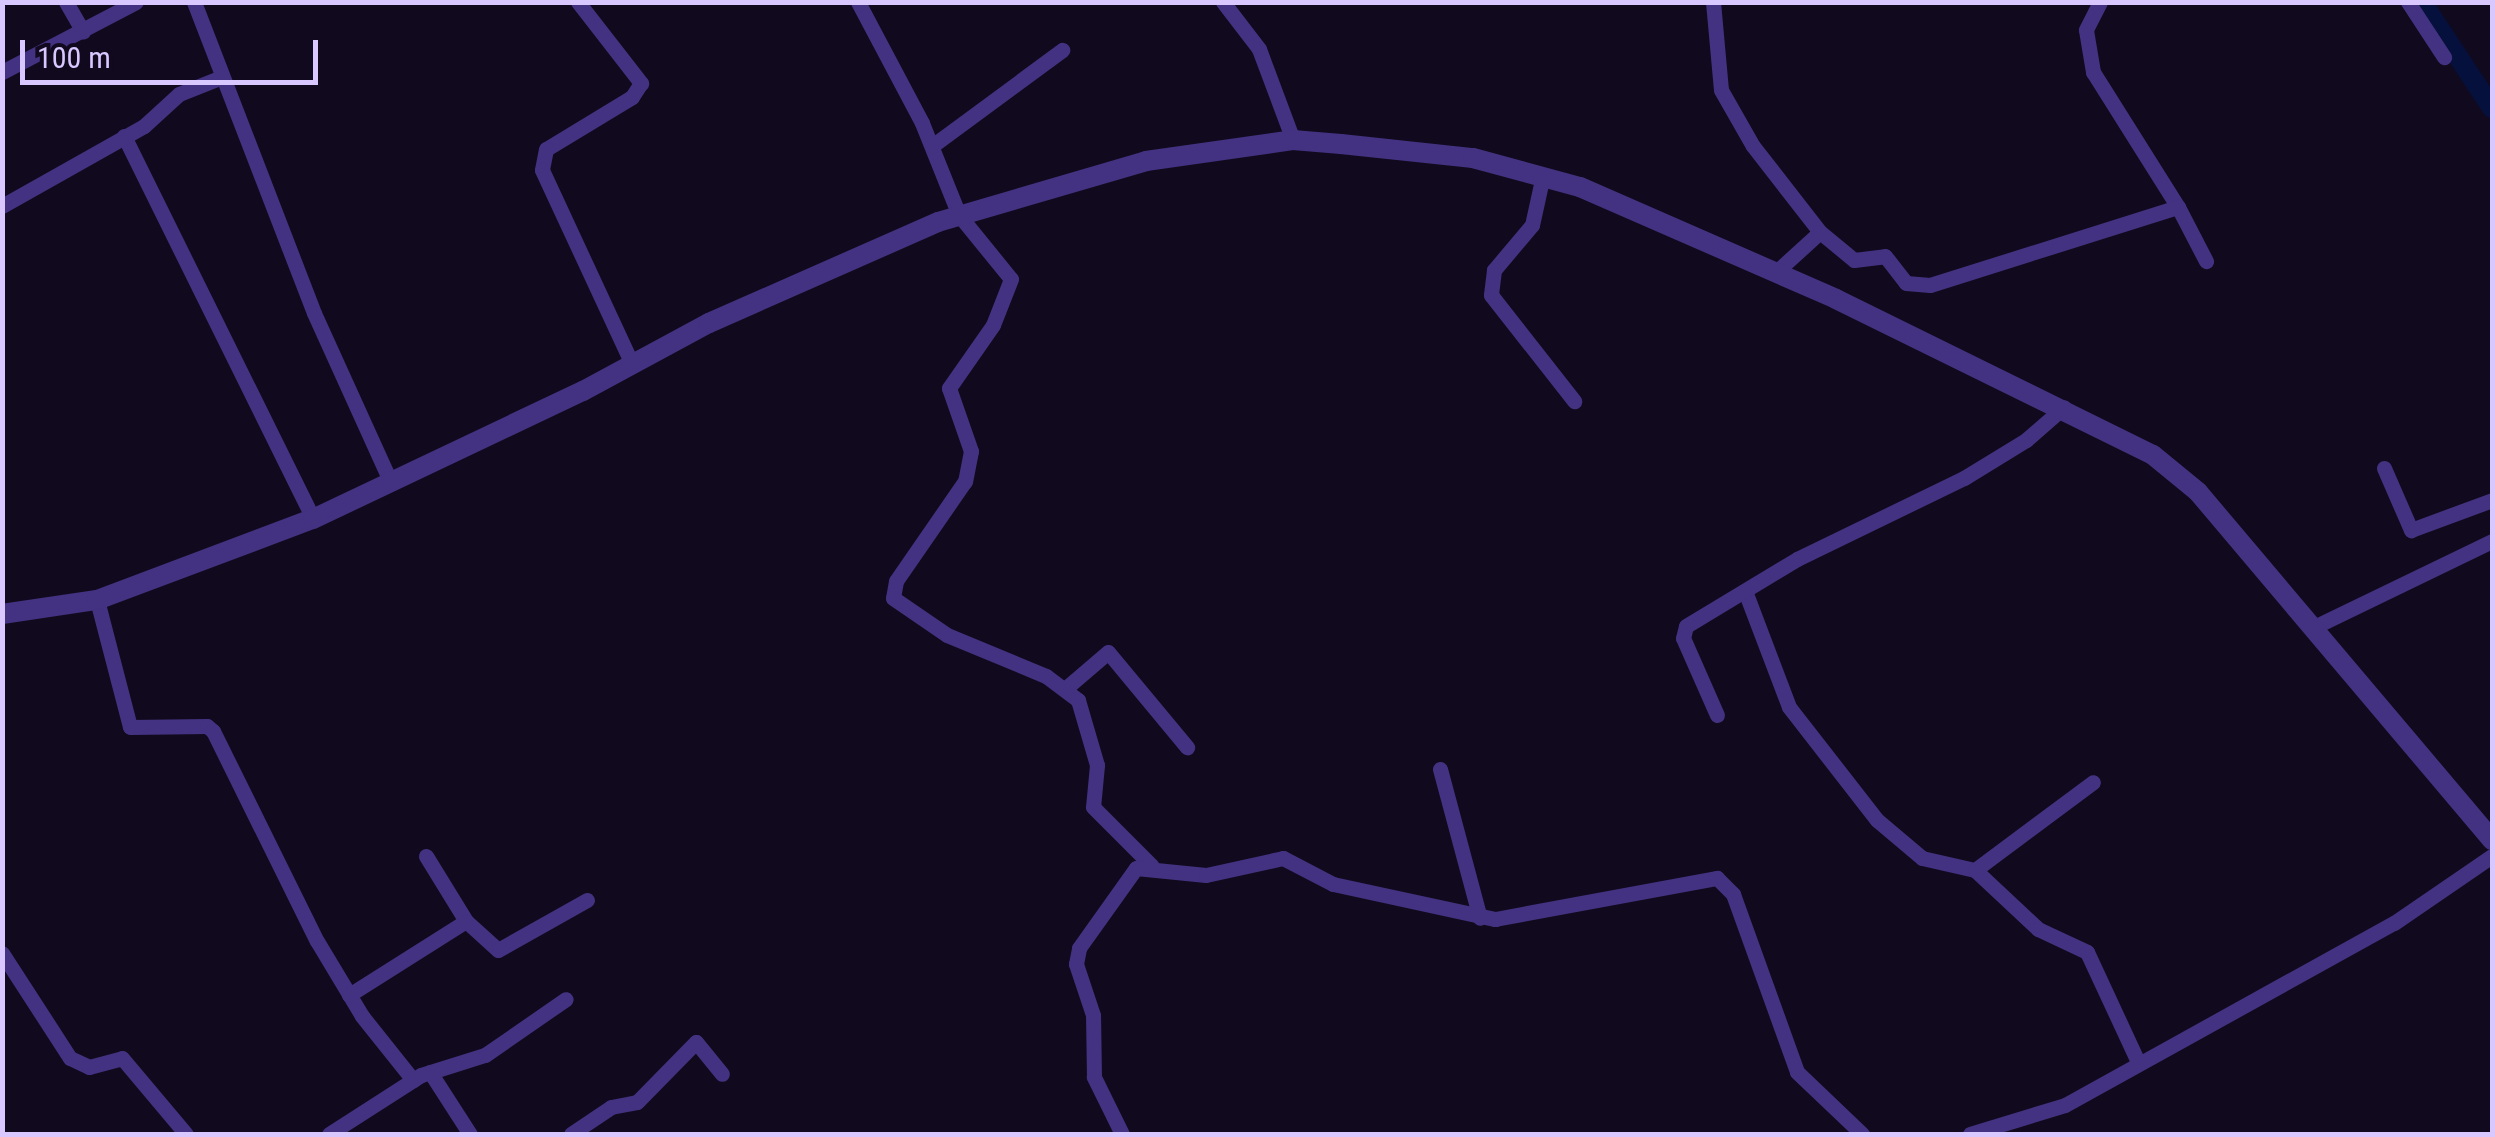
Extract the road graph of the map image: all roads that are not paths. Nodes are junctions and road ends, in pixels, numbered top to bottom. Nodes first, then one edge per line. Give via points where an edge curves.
1 (66, 2) edge
2 (194, 2) edge
3 (578, 2) edge
4 (858, 2) edge
5 (1223, 2) edge
6 (1713, 2) edge
7 (2100, 2) edge
8 (2408, 2) edge
9 (134, 3) edge
10 (83, 31) junction
11 (1062, 50) dead end
12 (2444, 58) dead end
13 (2, 72) edge
14 (222, 77) junction
15 (124, 136) junction
16 (1293, 140) junction
17 (932, 146) junction
18 (1543, 175) junction
19 (2, 206) edge
20 (2178, 207) junction
21 (959, 214) junction
22 (1820, 232) junction
23 (2206, 261) dead end
24 (1776, 272) junction
25 (632, 364) junction
26 (1574, 400) dead end
27 (2064, 407) junction
28 (2384, 468) dead end
29 (391, 482) junction
30 (2492, 500) edge
31 (313, 518) junction
32 (2492, 541) edge
33 (1745, 590) junction
34 (97, 600) junction
35 (2, 614) edge
36 (2312, 628) junction
37 (1066, 688) junction
38 (1717, 715) dead end
39 (1188, 747) dead end
40 (1440, 769) dead end
41 (2092, 782) dead end
42 (2492, 840) edge
43 (426, 856) dead end
44 (2492, 856) edge
45 (1152, 866) junction
46 (1975, 870) junction
47 (588, 900) dead end
48 (1480, 918) junction
49 (466, 922) junction
50 (2, 953) edge
51 (349, 995) junction
52 (566, 999) dead end
53 (2140, 1064) junction
54 (430, 1072) junction
55 (722, 1074) dead end
56 (413, 1080) junction
57 (186, 1134) edge
58 (329, 1134) edge
59 (470, 1134) edge
60 (571, 1134) edge
61 (1122, 1134) edge
62 (1862, 1134) edge
63 (1970, 1134) edge

1 - 10 street
2 - 14 street
3 - 25 street via 640,83 632,98 546,149 542,170
4 - 17 street
5 - 16 street via 1259,49
6 - 22 street via 1721,90 1753,146
7 - 20 street via 2086,30 2093,72
8 - 12 street
9 - 10 street
10 - 13 street
11 - 17 street
14 - 15 street via 179,94
14 - 29 street via 314,314
15 - 19 street
15 - 31 street
16 - 18 street via 1473,158
16 - 21 street via 1146,161
17 - 21 street
18 - 24 street
18 - 26 street via 1532,225 1494,270 1490,295
20 - 22 street via 1930,285 1906,283 1885,256 1854,260
20 - 23 street
21 - 25 street
21 - 37 street via 1005,265 1009,292 949,388 971,450 965,481 896,581 893,598 946,635
22 - 24 street
24 - 27 street
25 - 29 street
27 - 33 street via 1964,478
27 - 36 street via 2176,472
28 - 30 street via 2411,530
29 - 31 street
31 - 34 street
32 - 36 street
33 - 38 street via 1683,631
33 - 46 street via 1789,707 1878,820 1922,858
34 - 35 street
34 - 51 street via 130,727 213,731
36 - 42 street
37 - 39 street via 1108,652
37 - 45 street via 1081,708 1097,765 1093,808
40 - 48 street
41 - 46 street
43 - 49 street
44 - 53 street via 2394,923
45 - 48 street via 1206,875 1283,858 1333,884
45 - 61 street via 1130,874 1076,956 1093,1015 1094,1077
46 - 53 street via 2038,929 2088,952
47 - 49 street via 498,950
48 - 62 street via 1512,918 1717,878 1734,894 1797,1072
49 - 51 street
50 - 57 street via 70,1058 89,1067 122,1058
51 - 56 street
52 - 54 street via 485,1055
53 - 63 street via 2065,1105
54 - 56 street
54 - 59 street
55 - 60 street via 696,1042 637,1102 611,1107
56 - 58 street

